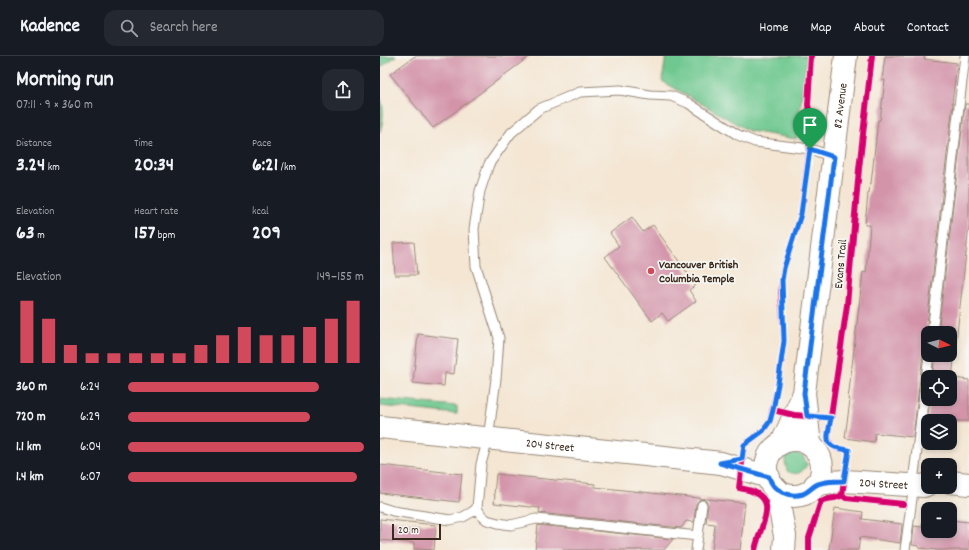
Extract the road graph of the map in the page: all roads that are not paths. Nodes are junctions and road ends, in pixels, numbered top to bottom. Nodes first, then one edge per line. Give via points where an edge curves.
1 (846, 56) edge
2 (966, 56) edge
3 (834, 157) junction
4 (933, 326) edge
5 (929, 362) edge
6 (804, 393) junction
7 (380, 427) edge
8 (488, 439) junction
9 (776, 449) junction
10 (815, 451) junction
11 (922, 458) edge
12 (720, 463) junction
13 (921, 480) edge
14 (772, 483) junction
15 (957, 483) edge
16 (969, 484) edge
17 (809, 490) junction
18 (702, 505) dead end
19 (380, 507) edge
20 (477, 508) junction
21 (698, 536) junction
22 (784, 543) edge
23 (696, 550) edge
24 (905, 550) edge

1 - 3 street, 82 Avenue
2 - 4 lane
3 - 6 street, 82 Avenue
3 - 8 lane via 810,149 755,142 738,135 688,103 671,96 620,90 580,92 539,109 511,133 489,164 480,191 474,229 476,266 499,338
5 - 11 lane
6 - 9 street, 82 Avenue
6 - 10 street, 82 Avenue
7 - 8 street, 204 Street
8 - 12 street, 204 Street
8 - 20 lane via 481,464
9 - 10 street via 790,440 799,440
9 - 12 street, 204 Street
9 - 14 street via 767,463 767,472
10 - 13 street, 204 Street via 852,468
10 - 17 street via 822,464 822,474
12 - 14 street, 204 Street
13 - 17 street, 204 Street via 832,482
13 - 24 lane
14 - 17 street via 784,494 793,496
14 - 22 street
15 - 16 street
17 - 22 street
18 - 21 lane
19 - 20 lane via 450,520 467,515
20 - 21 lane via 487,520 498,523 511,524 536,519
21 - 23 lane

